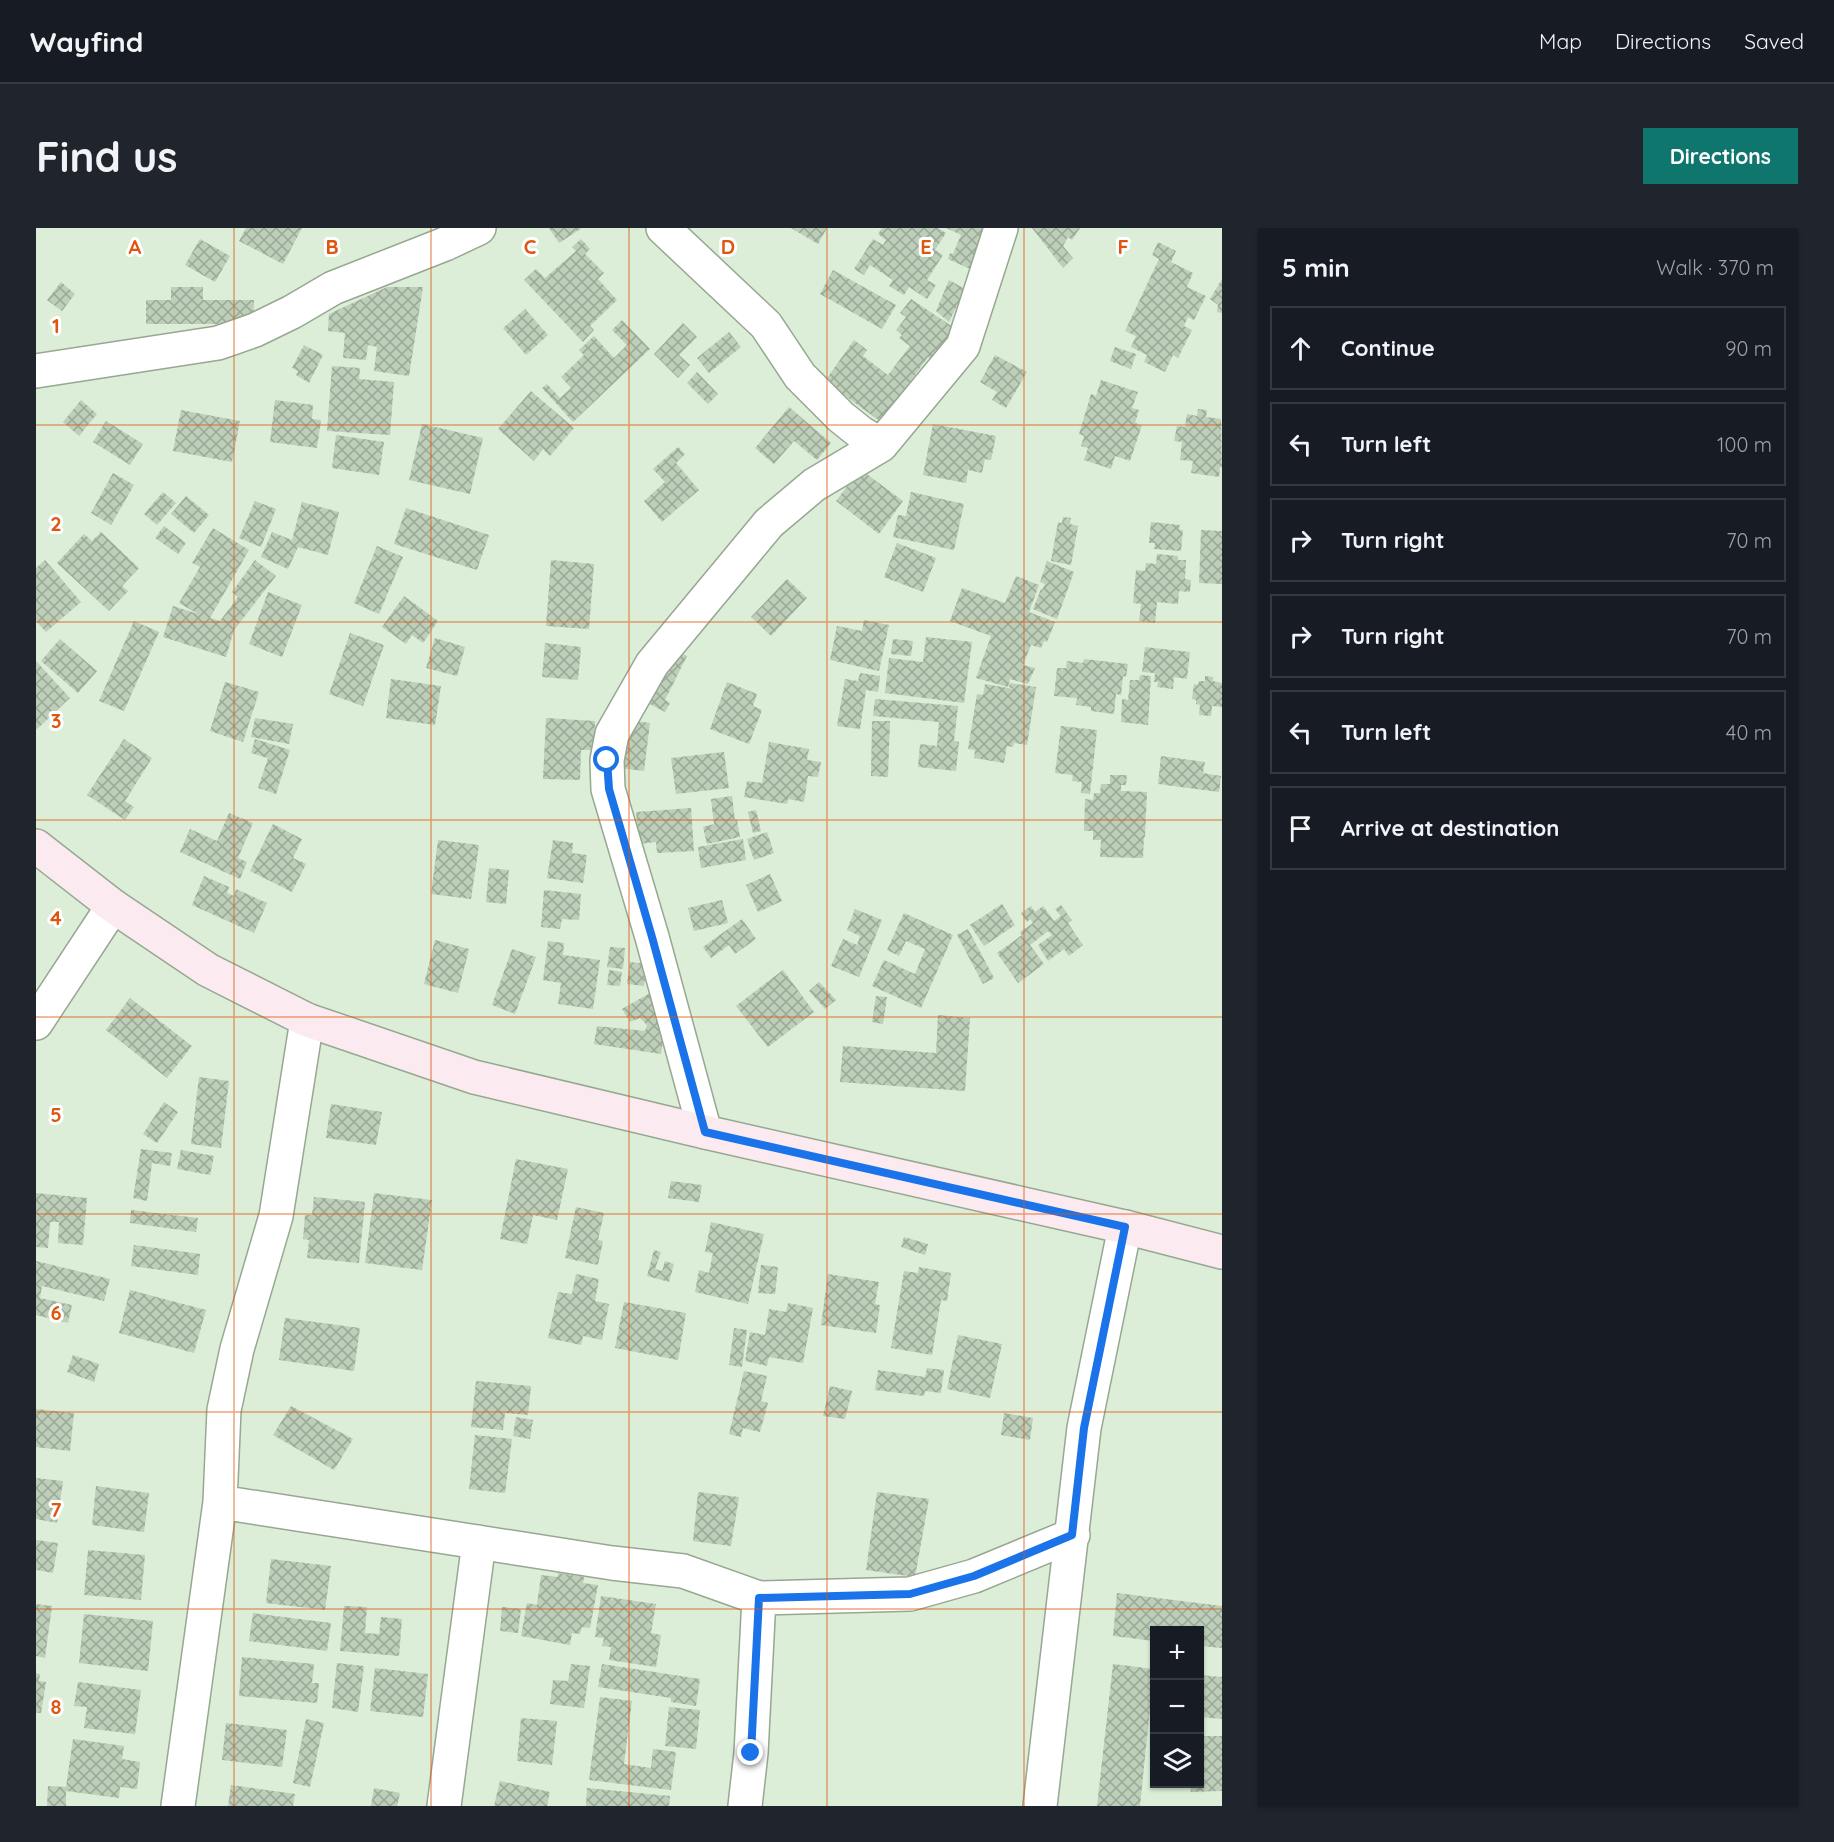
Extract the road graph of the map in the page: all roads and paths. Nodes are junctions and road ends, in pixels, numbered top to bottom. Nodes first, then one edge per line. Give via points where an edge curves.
1 (479, 228) edge
2 (663, 228) edge
3 (1001, 228) edge
4 (36, 371) edge
5 (881, 445) junction
6 (36, 846) edge
7 (113, 906) junction
8 (308, 1020) junction
9 (36, 1023) edge
10 (705, 1132) junction
11 (1125, 1227) junction
12 (1222, 1252) edge
13 (220, 1502) junction
14 (1072, 1535) junction
15 (479, 1542) junction
16 (759, 1598) junction
17 (178, 1806) edge
18 (444, 1806) edge
19 (745, 1806) edge
20 (1040, 1806) edge

1 - 4 street via 333,288 255,330 218,343
2 - 5 street via 766,325 801,376 841,417
3 - 5 street via 963,346
5 - 10 street via 813,485 769,523 652,664 612,734 607,760 609,789
6 - 7 main road
7 - 8 main road via 208,970
7 - 9 street
8 - 10 main road via 474,1077
8 - 13 street via 276,1216 237,1349 224,1410
10 - 11 main road
11 - 12 main road
11 - 14 street via 1084,1428
13 - 15 street
13 - 17 street
14 - 16 street via 974,1576 910,1594
14 - 20 street
15 - 16 street via 683,1571
15 - 18 street
16 - 19 street

